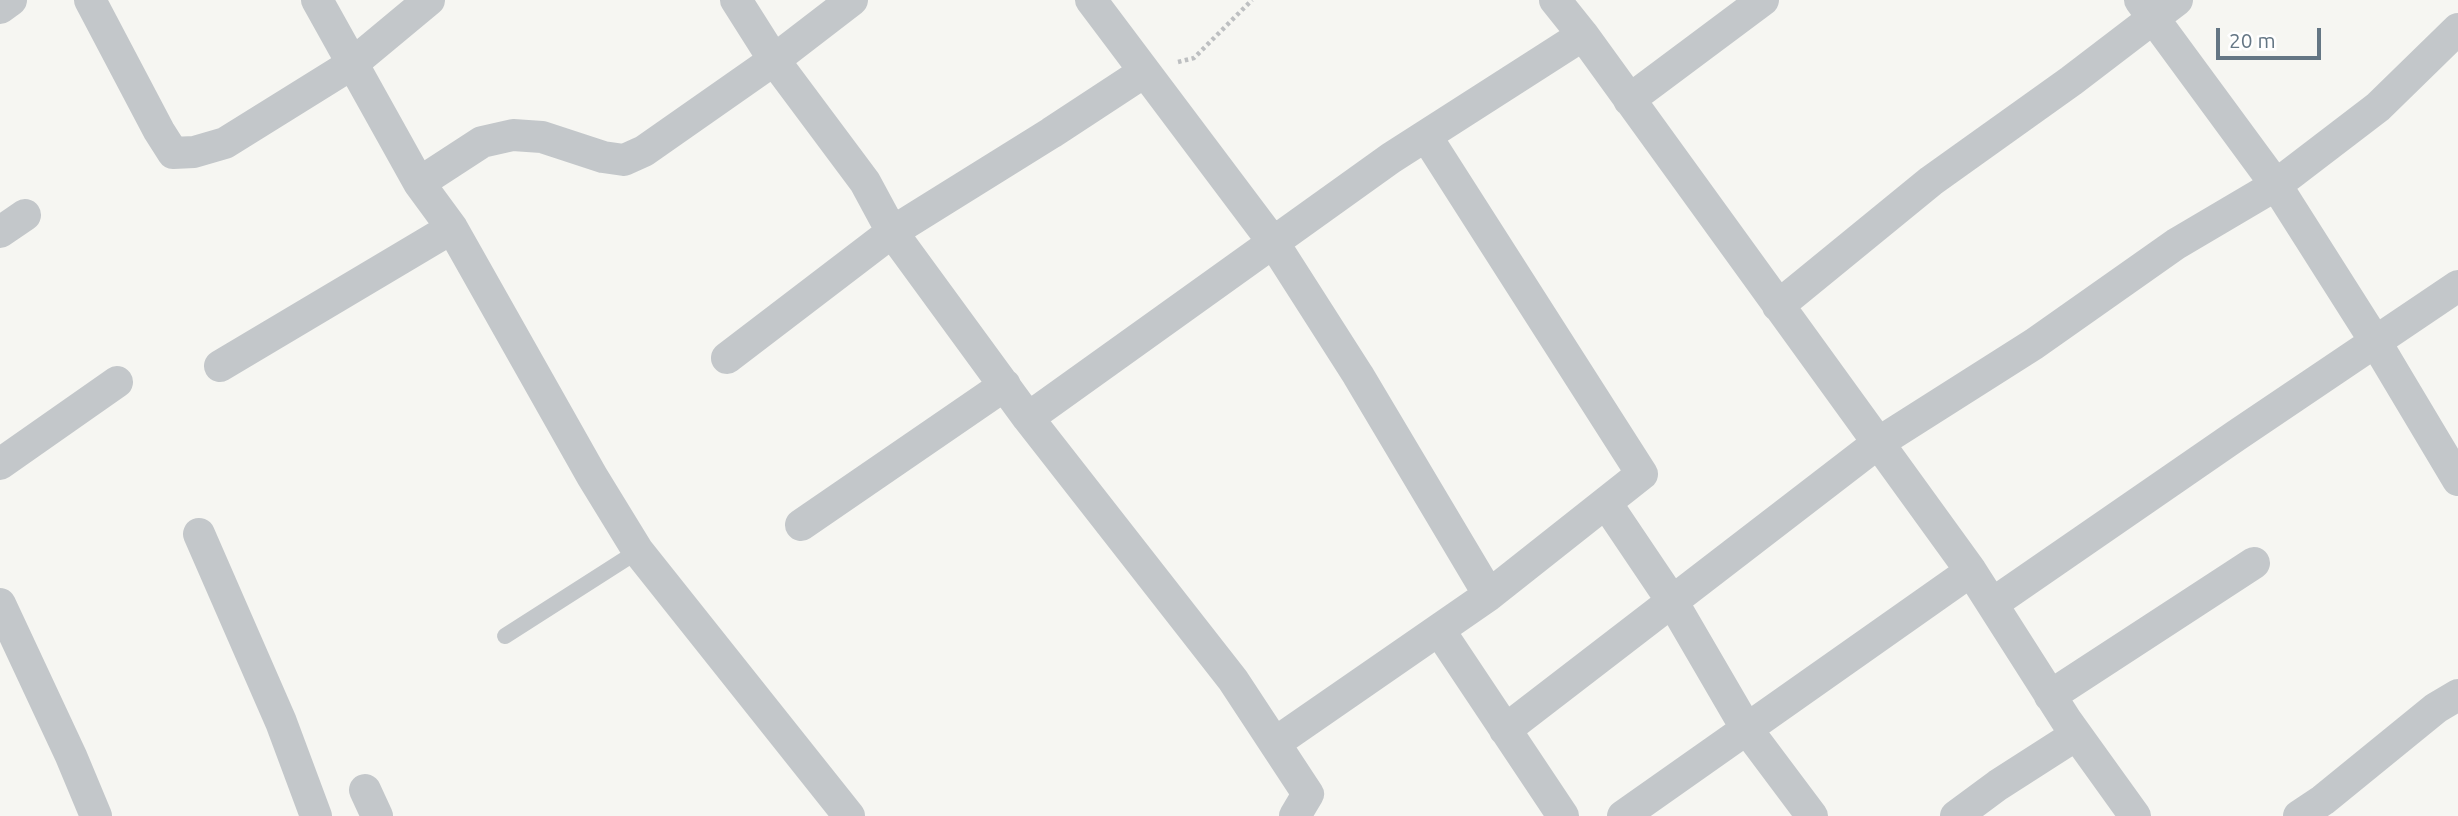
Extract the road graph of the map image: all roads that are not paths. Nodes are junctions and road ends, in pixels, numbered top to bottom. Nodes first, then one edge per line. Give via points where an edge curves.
1 (11, 0) edge
2 (90, 0) edge
3 (317, 0) edge
4 (429, 0) edge
5 (736, 0) edge
6 (852, 0) edge
7 (1091, 0) edge
8 (1555, 0) edge
9 (1763, 0) edge
10 (2157, 6) edge
11 (0, 8) edge
12 (2458, 29) edge
13 (1583, 35) junction
14 (774, 60) junction
15 (352, 64) junction
16 (1144, 72) junction
17 (1629, 100) junction
18 (1426, 136) junction
19 (419, 183) junction
20 (2276, 185) junction
21 (452, 228) junction
22 (892, 232) junction
23 (1273, 243) junction
24 (2458, 286) edge
25 (1777, 306) junction
26 (2375, 341) junction
27 (727, 358) dead end
28 (220, 366) dead end
29 (117, 382) dead end
30 (1005, 385) junction
31 (1028, 418) junction
32 (1878, 443) junction
33 (0, 464) edge
34 (2458, 480) edge
35 (1606, 503) junction
36 (801, 525) dead end
37 (199, 534) dead end
38 (638, 551) junction
39 (2254, 563) dead end
40 (1970, 571) junction
41 (1489, 595) junction
42 (1672, 601) junction
43 (0, 604) edge
44 (1992, 604) junction
45 (1439, 630) junction
46 (505, 636) dead end
47 (2458, 695) edge
48 (2050, 696) junction
49 (1746, 728) junction
50 (1505, 730) junction
51 (2076, 735) junction
52 (1275, 744) junction
53 (96, 816) edge
54 (316, 816) edge
55 (849, 816) edge
56 (1296, 816) edge
57 (1563, 816) edge
58 (1623, 816) edge
59 (1812, 816) edge
60 (1956, 816) edge
61 (2134, 816) edge
62 (2299, 816) edge

1 - 11 street
2 - 15 street via 173,153 225,143
3 - 15 street
4 - 15 street
5 - 14 street
6 - 14 street
7 - 16 street
8 - 13 street
9 - 17 street
10 - 20 street
10 - 25 street via 2071,81 1931,181
12 - 20 street via 2378,107
13 - 17 street
13 - 18 street
14 - 19 street via 644,151 624,160 542,137 513,135 482,142
14 - 22 street via 865,182
15 - 19 street
16 - 22 street
16 - 23 street
17 - 25 street
18 - 23 street
18 - 35 street via 1642,474
19 - 21 street
20 - 26 street
20 - 32 street via 2176,244 2034,344
21 - 28 street
21 - 38 street
22 - 27 street
22 - 30 street
23 - 31 street
23 - 41 street
24 - 26 street
25 - 32 street
26 - 34 street
26 - 44 street
29 - 33 street
30 - 31 street
30 - 36 street
31 - 52 street via 1233,680
32 - 40 street
32 - 42 street
35 - 41 street
35 - 42 street
37 - 54 street via 281,722
38 - 46 lane
38 - 55 street
39 - 48 street
40 - 44 street
40 - 49 street
41 - 45 street
42 - 49 street
42 - 50 street
43 - 53 street
44 - 48 street
45 - 50 street
45 - 52 street
47 - 62 street
48 - 51 street
49 - 58 street
49 - 59 street
50 - 57 street
51 - 60 street
51 - 61 street
52 - 56 street via 1308,794

